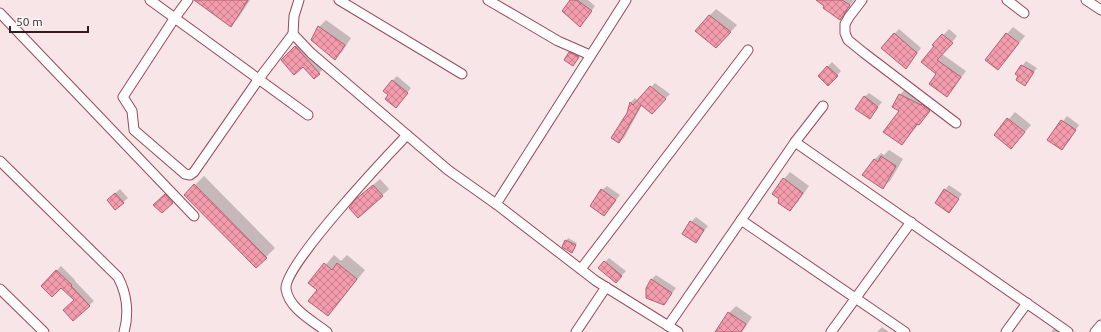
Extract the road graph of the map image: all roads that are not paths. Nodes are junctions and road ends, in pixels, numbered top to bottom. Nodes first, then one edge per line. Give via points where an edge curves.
1 (150, 0) edge
2 (188, 0) edge
3 (299, 0) edge
4 (339, 0) edge
5 (488, 0) edge
6 (626, 0) edge
7 (862, 0) edge
8 (1007, 0) edge
9 (1086, 0) edge
10 (1101, 10) edge
11 (0, 13) edge
12 (1024, 13) dead end
13 (174, 19) junction
14 (293, 34) junction
15 (748, 50) dead end
16 (590, 55) junction
17 (462, 74) dead end
18 (258, 80) junction
19 (823, 106) dead end
20 (308, 115) dead end
21 (956, 123) dead end
22 (407, 135) junction
23 (795, 142) junction
24 (0, 161) edge
25 (496, 204) junction
26 (194, 216) dead end
27 (741, 220) junction
28 (910, 222) junction
29 (581, 269) junction
30 (606, 287) junction
31 (0, 289) edge
32 (855, 298) junction
33 (1027, 303) junction
34 (1101, 325) edge
35 (668, 326) junction
36 (44, 332) edge
37 (124, 332) edge
38 (327, 332) edge
39 (576, 332) edge
40 (678, 332) edge
41 (831, 332) edge
42 (905, 332) edge
43 (1006, 332) edge
44 (1068, 332) edge
45 (1095, 332) edge

1 - 13 street
2 - 13 street
3 - 14 street via 294,16
4 - 17 street
5 - 16 street via 558,41
6 - 16 street
7 - 21 street via 845,24 844,33 848,40
8 - 12 street
9 - 10 street
11 - 26 street
13 - 18 street
13 - 18 street via 123,97 132,111 134,130 184,174 190,175 194,172
14 - 18 street
14 - 22 street via 311,53
15 - 29 street
16 - 25 street
18 - 20 street
19 - 23 street
22 - 25 street via 448,170
22 - 38 street via 340,208 290,274 286,283 293,305
23 - 27 street
23 - 28 street
24 - 37 street via 118,277 123,286 126,304
25 - 29 street
27 - 32 street
27 - 35 street
28 - 32 street
28 - 33 street
29 - 30 street
30 - 35 street
30 - 39 street
31 - 36 street
32 - 41 street
32 - 42 street
33 - 43 street
33 - 44 street
34 - 45 street
35 - 40 street

